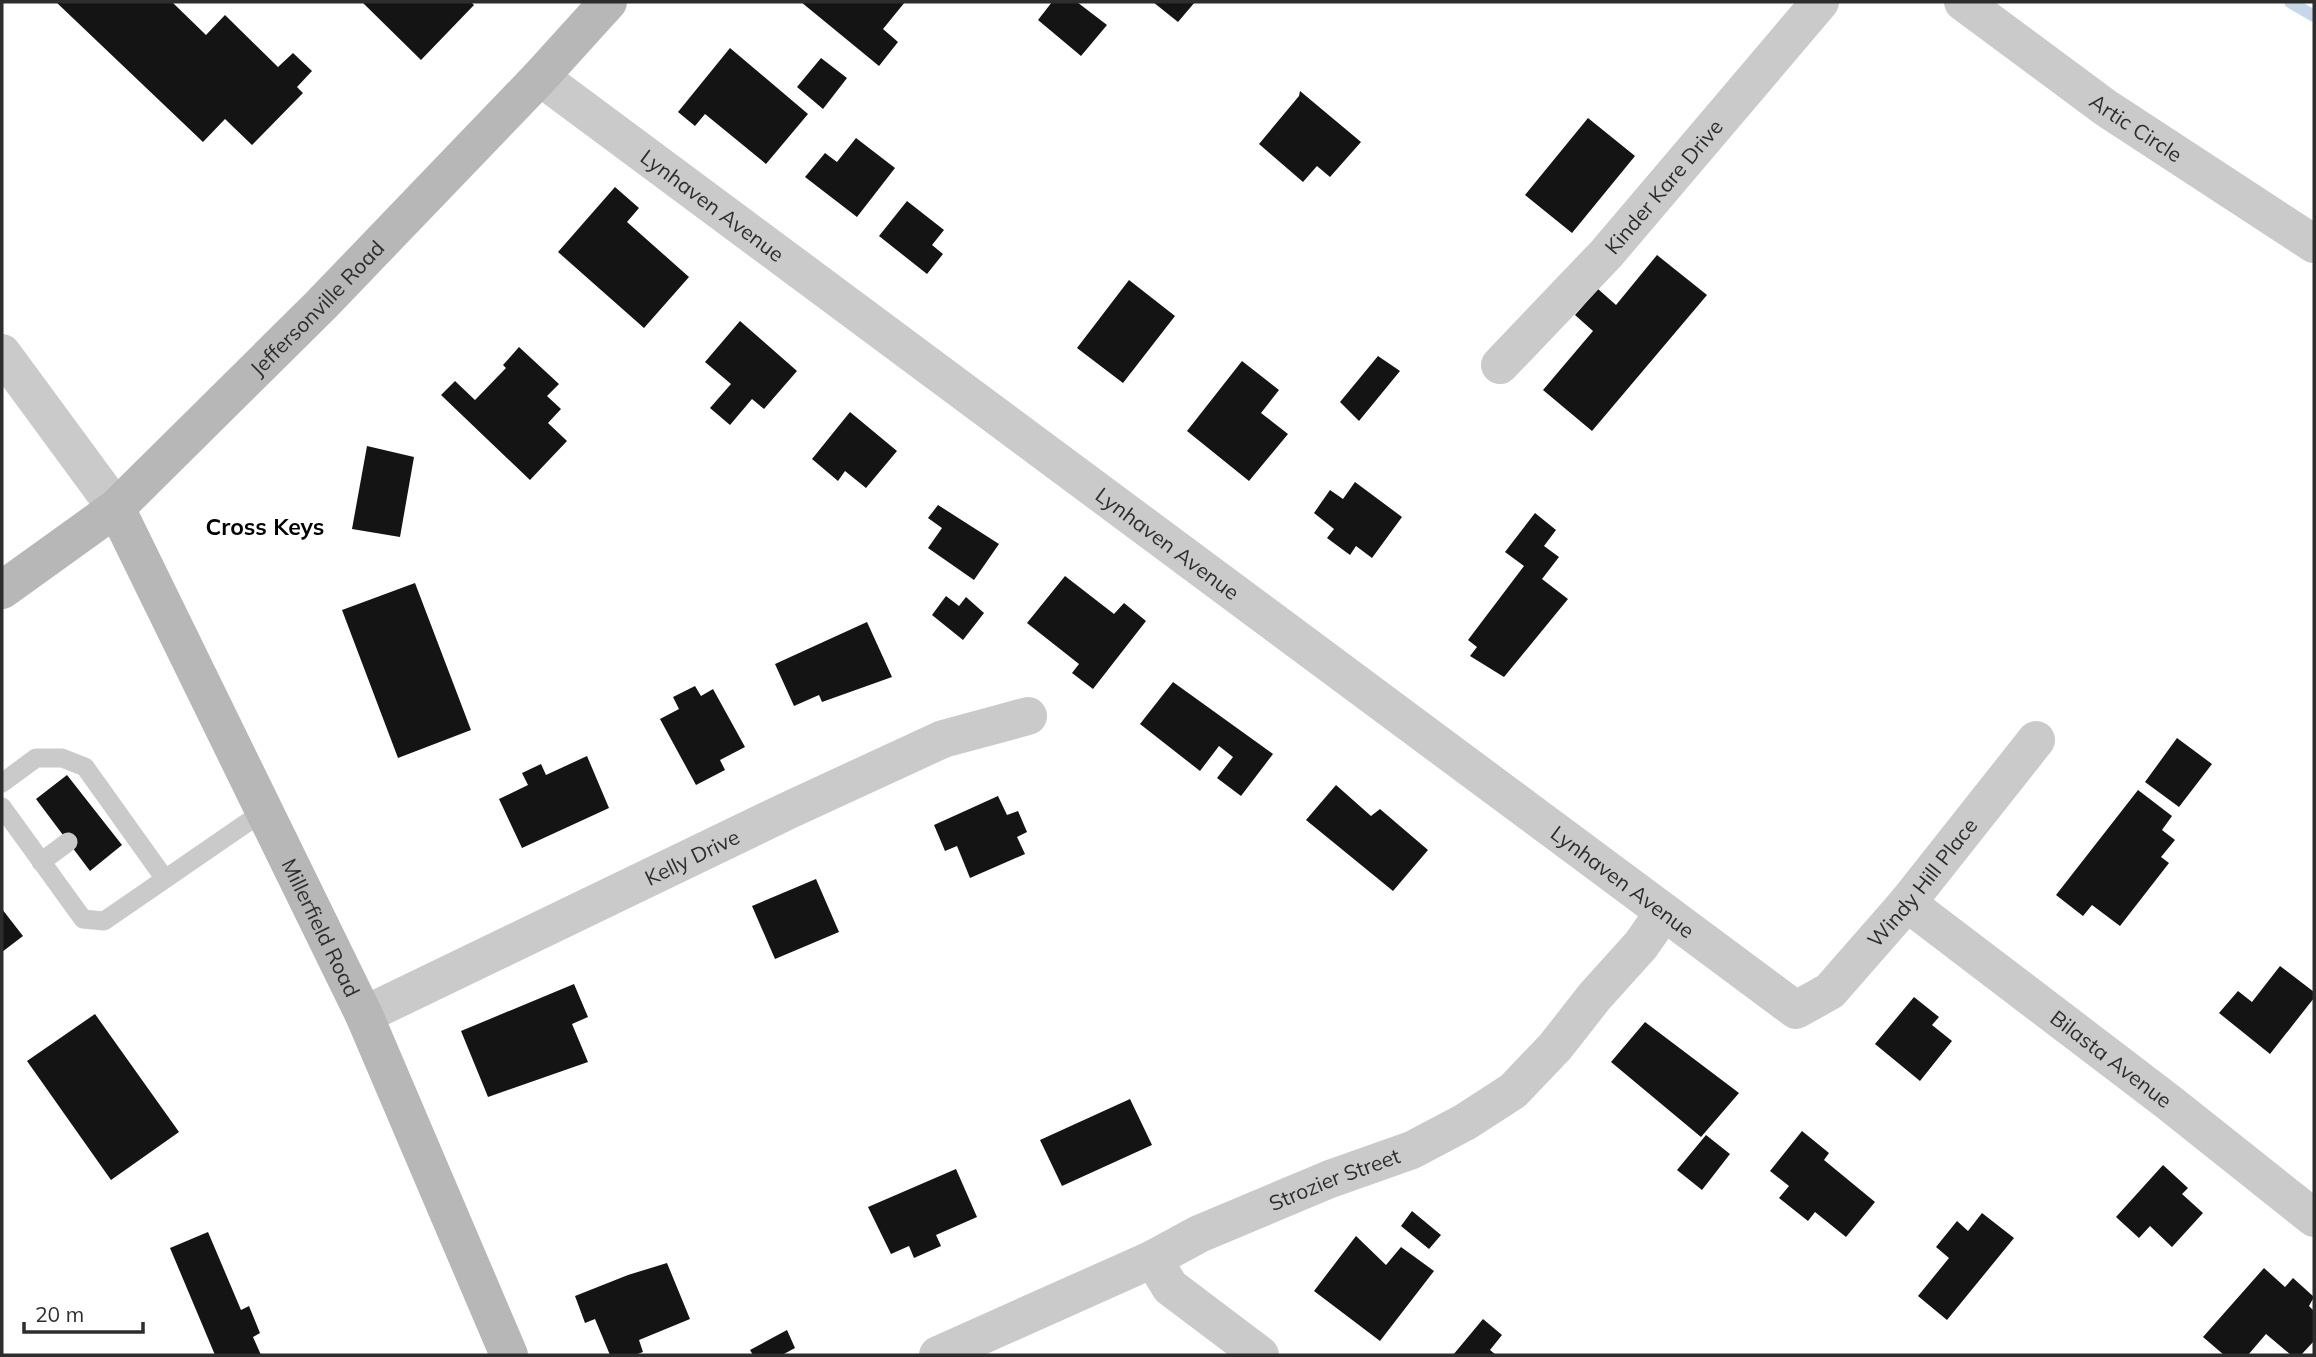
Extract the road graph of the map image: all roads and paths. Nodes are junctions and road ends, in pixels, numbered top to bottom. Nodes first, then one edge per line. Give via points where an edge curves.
1 (608, 2) edge
2 (1820, 2) edge
3 (1963, 2) edge
4 (540, 77) junction
5 (2314, 244) edge
6 (2, 352) edge
7 (1500, 365) dead end
8 (117, 508) junction
9 (2, 590) edge
10 (1028, 716) dead end
11 (2036, 740) dead end
12 (2, 783) edge
13 (2, 807) edge
14 (264, 811) junction
15 (68, 842) dead end
16 (41, 862) junction
17 (165, 879) junction
18 (1907, 903) junction
19 (1664, 912) junction
20 (1796, 1010) joint
21 (364, 1015) junction
22 (2314, 1218) edge
23 (1153, 1259) junction
24 (509, 1355) edge
25 (938, 1355) edge
26 (1260, 1355) edge

1 - 4 main road, Jeffersonville Road
2 - 7 street, Kinder Kare Drive via 1606,254
3 - 5 street, Artic Circle via 2106,108
4 - 8 main road, Jeffersonville Road
4 - 19 street, Lynhaven Avenue
6 - 8 street
8 - 9 main road, Jeffersonville Road
8 - 14 main road, Millerfield Road
10 - 21 street, Kelly Drive via 943,739
11 - 18 street, Windy Hill Place
12 - 17 lane via 36,758 62,758 85,767 107,812
13 - 16 lane
14 - 17 lane
14 - 21 main road, Millerfield Road
15 - 16 lane
16 - 17 lane via 83,919 104,921
18 - 20 street, Windy Hill Place via 1830,991
18 - 22 street, Bilasta Avenue
19 - 20 street, Lynhaven Avenue
19 - 23 street, Strozier Street via 1555,1047 1513,1091 1412,1150 1211,1229
21 - 24 main road, Millerfield Road
23 - 25 street, Strozier Street
23 - 26 street via 1171,1287

